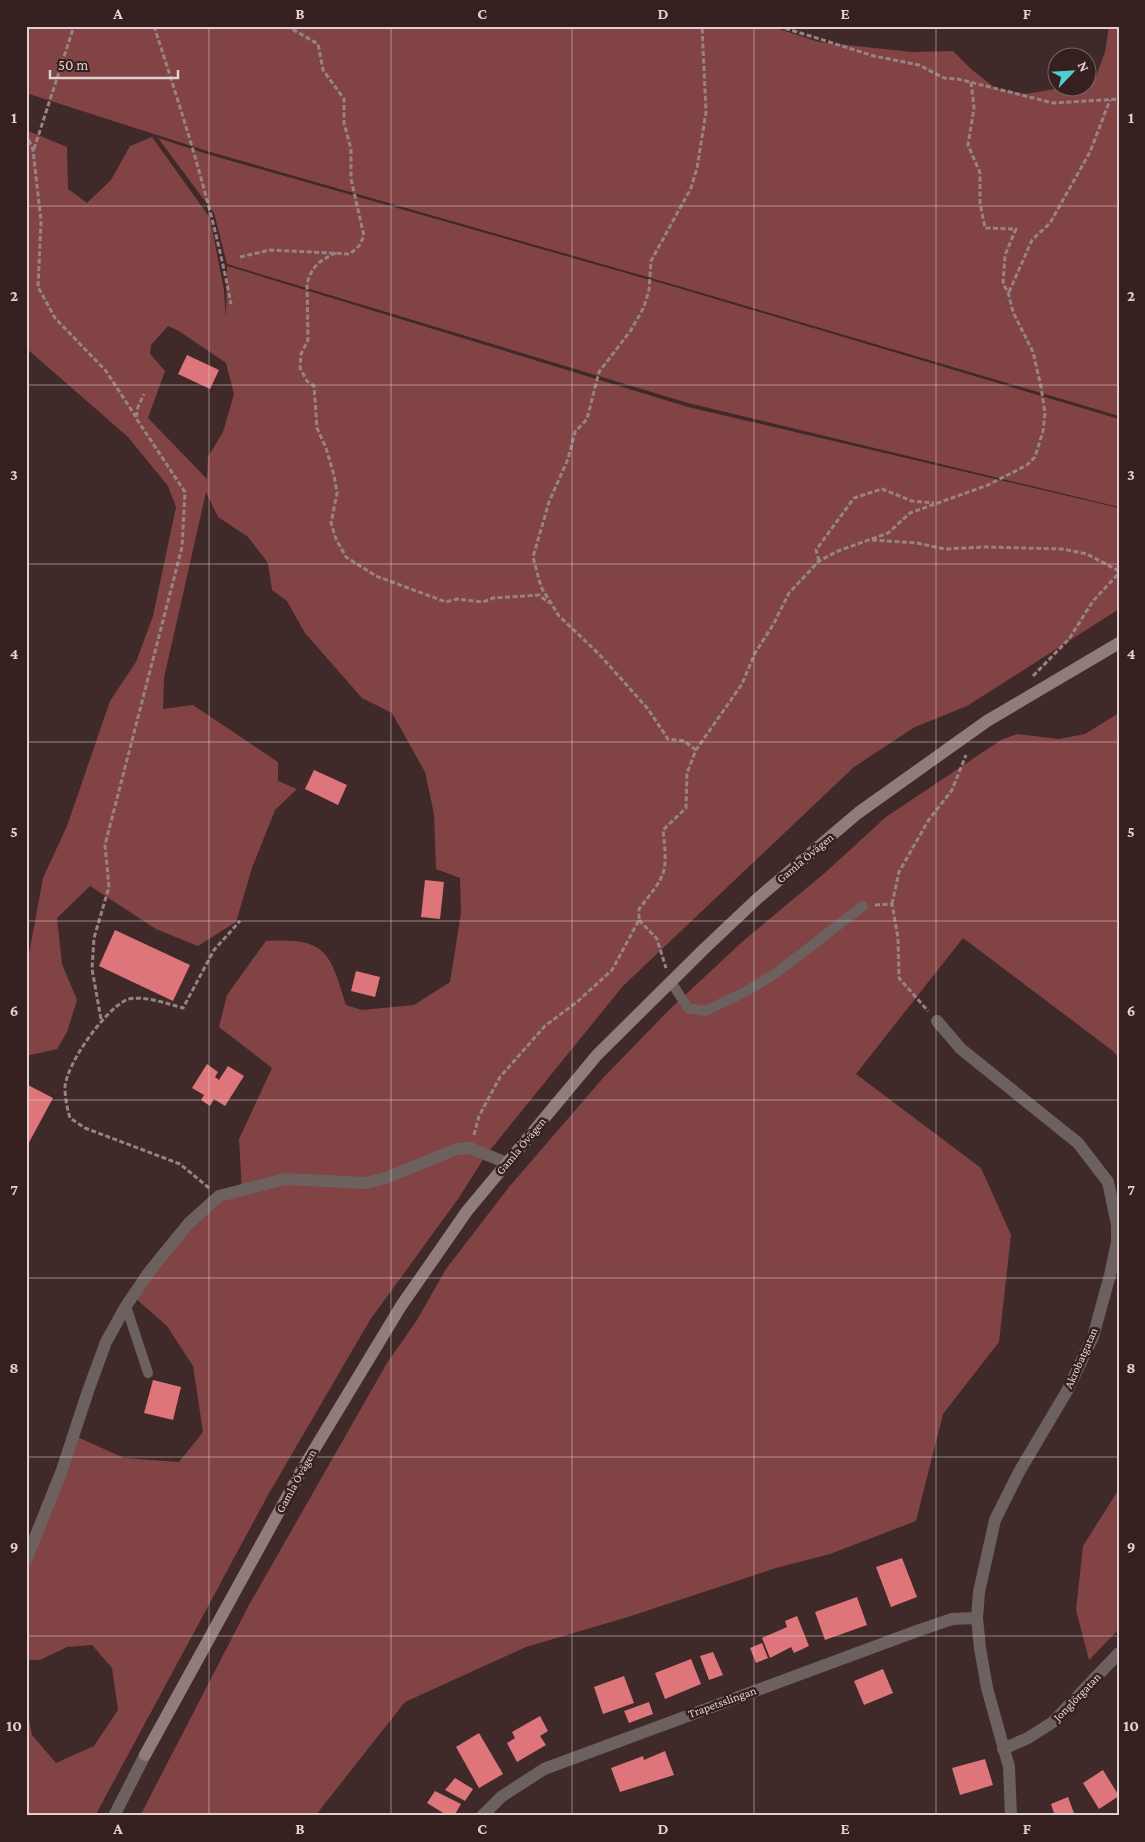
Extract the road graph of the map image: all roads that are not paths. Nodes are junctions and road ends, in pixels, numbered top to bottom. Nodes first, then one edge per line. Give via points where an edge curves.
1 (1119, 643) edge
2 (863, 906) road end
3 (671, 982) junction
4 (937, 1021) road end
5 (507, 1162) junction
6 (126, 1306) junction
7 (148, 1373) dead end
8 (26, 1560) edge
9 (976, 1618) junction
10 (1119, 1653) edge
11 (1003, 1749) junction
12 (145, 1755) joint
13 (114, 1816) edge
14 (482, 1816) edge
15 (1011, 1816) edge

1 - 3 main road, Gamla Övägen via 987,721 858,813 758,898
2 - 3 lane via 776,973 705,1011 688,1008
3 - 5 main road, Gamla Övägen via 597,1055
4 - 9 street, Akrobatgatan via 960,1049 1078,1143 1108,1182 1118,1225 1110,1275 1093,1337 1067,1391 995,1520
5 - 6 street via 470,1148 456,1149 366,1183 285,1179 219,1196 189,1223
5 - 12 main road, Gamla Övägen via 467,1211 400,1306 303,1468
6 - 7 lane
6 - 8 street via 106,1342 62,1470
9 - 11 street, Akrobatgatan via 987,1688
9 - 14 street, Trapetsslingan via 952,1619 917,1631 544,1769 501,1797
10 - 11 street, Jonglörgatan via 1053,1722
11 - 15 street, Akrobatgatan via 1009,1767
12 - 13 street, Gamla Övägen

